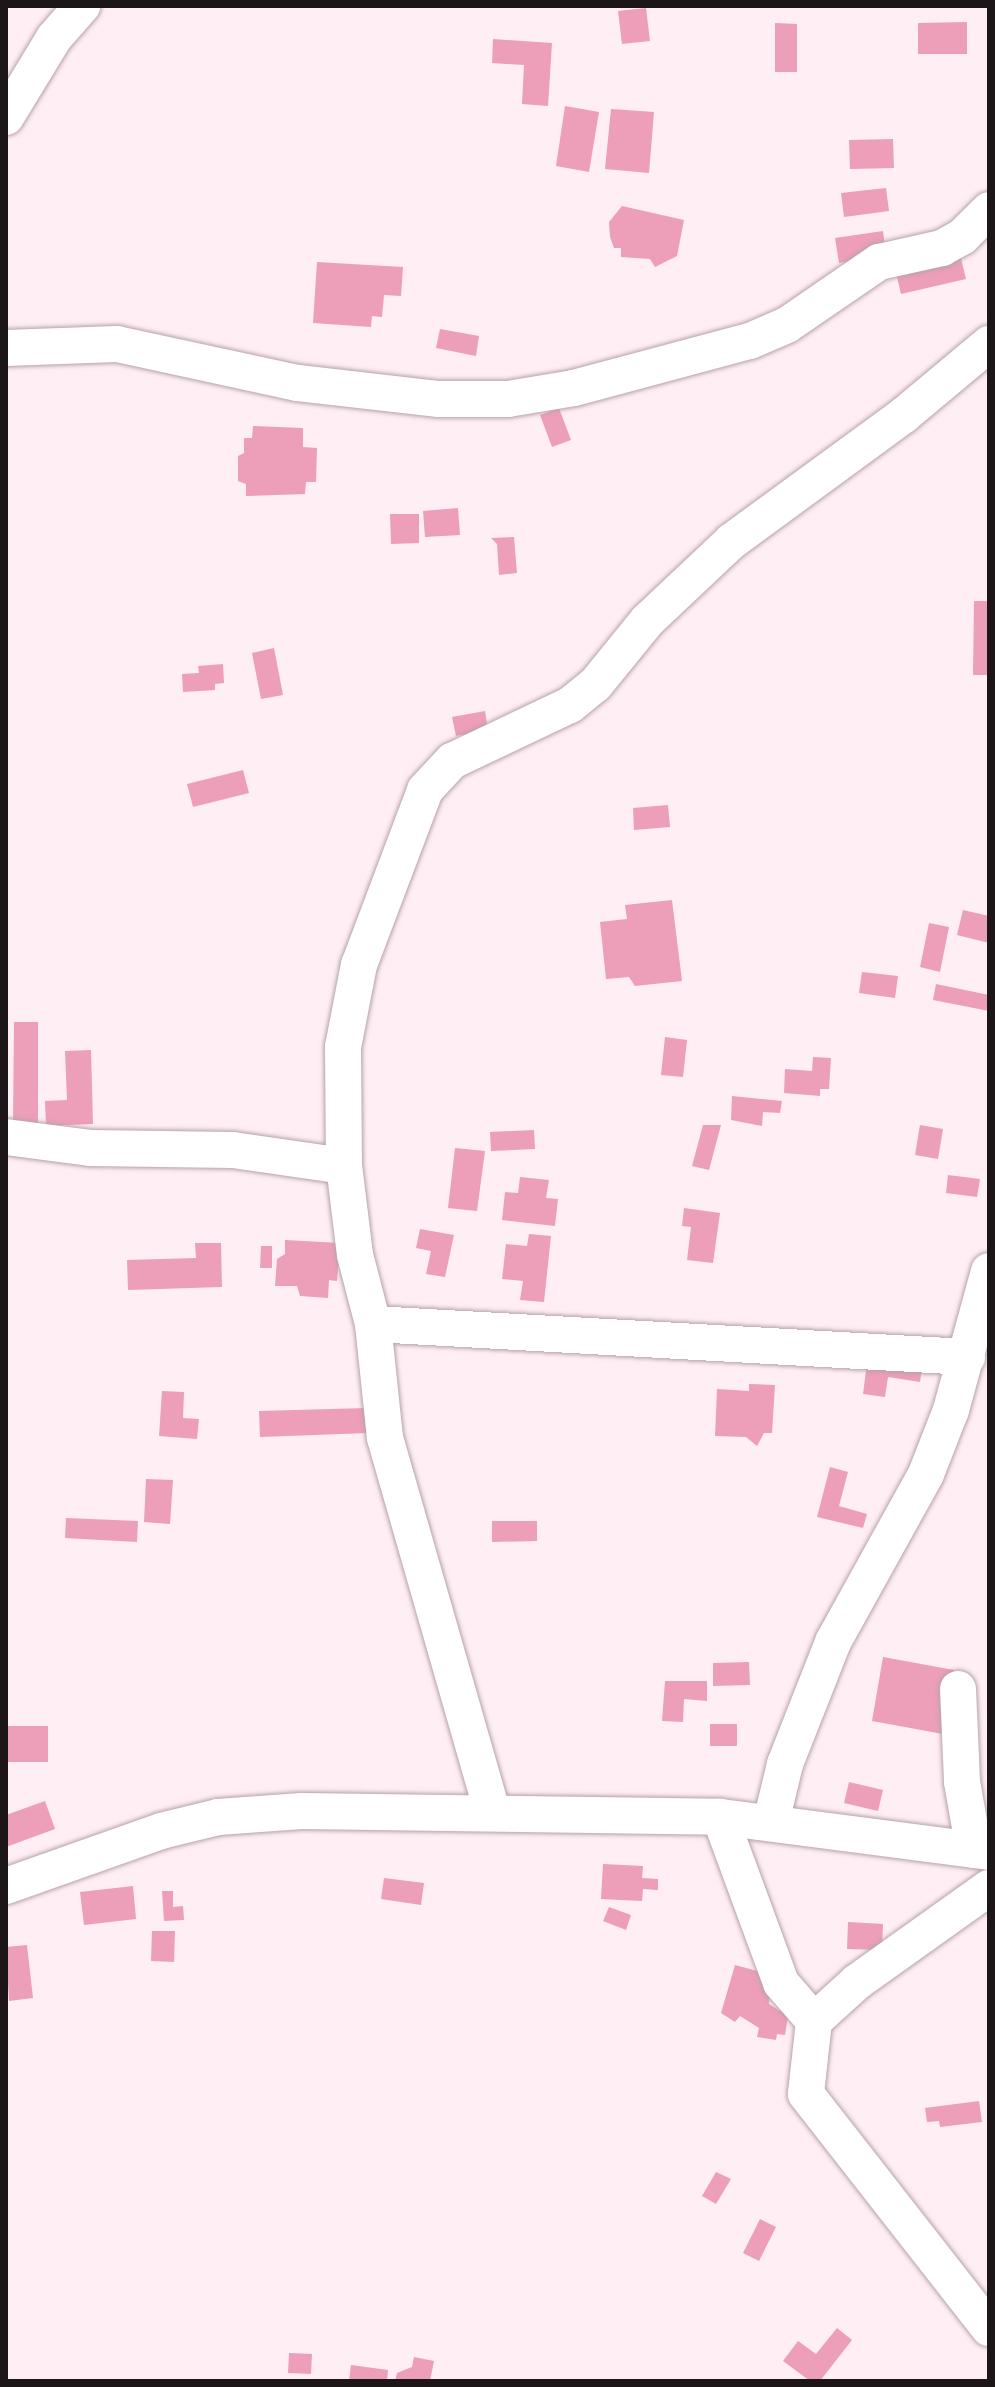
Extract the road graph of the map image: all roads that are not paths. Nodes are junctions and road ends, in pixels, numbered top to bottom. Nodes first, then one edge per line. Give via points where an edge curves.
1 (82, 6) edge
2 (6, 117) edge
3 (989, 210) edge
4 (989, 344) edge
5 (6, 348) edge
6 (6, 1137) edge
7 (344, 1166) junction
8 (989, 1271) edge
9 (373, 1324) junction
10 (967, 1357) junction
11 (958, 1689) dead end
12 (492, 1811) junction
13 (720, 1817) junction
14 (771, 1822) junction
15 (981, 1851) edge
16 (6, 1886) edge
17 (989, 1888) edge
18 (814, 2021) junction
19 (989, 2328) edge

1 - 2 street via 54,38
3 - 5 street via 962,237 942,248 879,262 787,325 750,341 574,388 508,399 439,399 298,383 117,344
4 - 7 street via 904,415 732,541 647,621 578,698 452,761 425,790 359,965 343,1047
6 - 7 street via 91,1148 233,1150
7 - 9 street via 355,1255
8 - 10 street
9 - 10 street
9 - 12 street via 385,1438
10 - 14 street via 926,1474 833,1642 785,1764
11 - 15 street via 962,1782
12 - 13 street
12 - 16 street via 218,1817 66,1862
13 - 14 street
13 - 18 street via 781,1983
14 - 15 street
17 - 18 street via 857,1982
18 - 19 street via 806,2094

